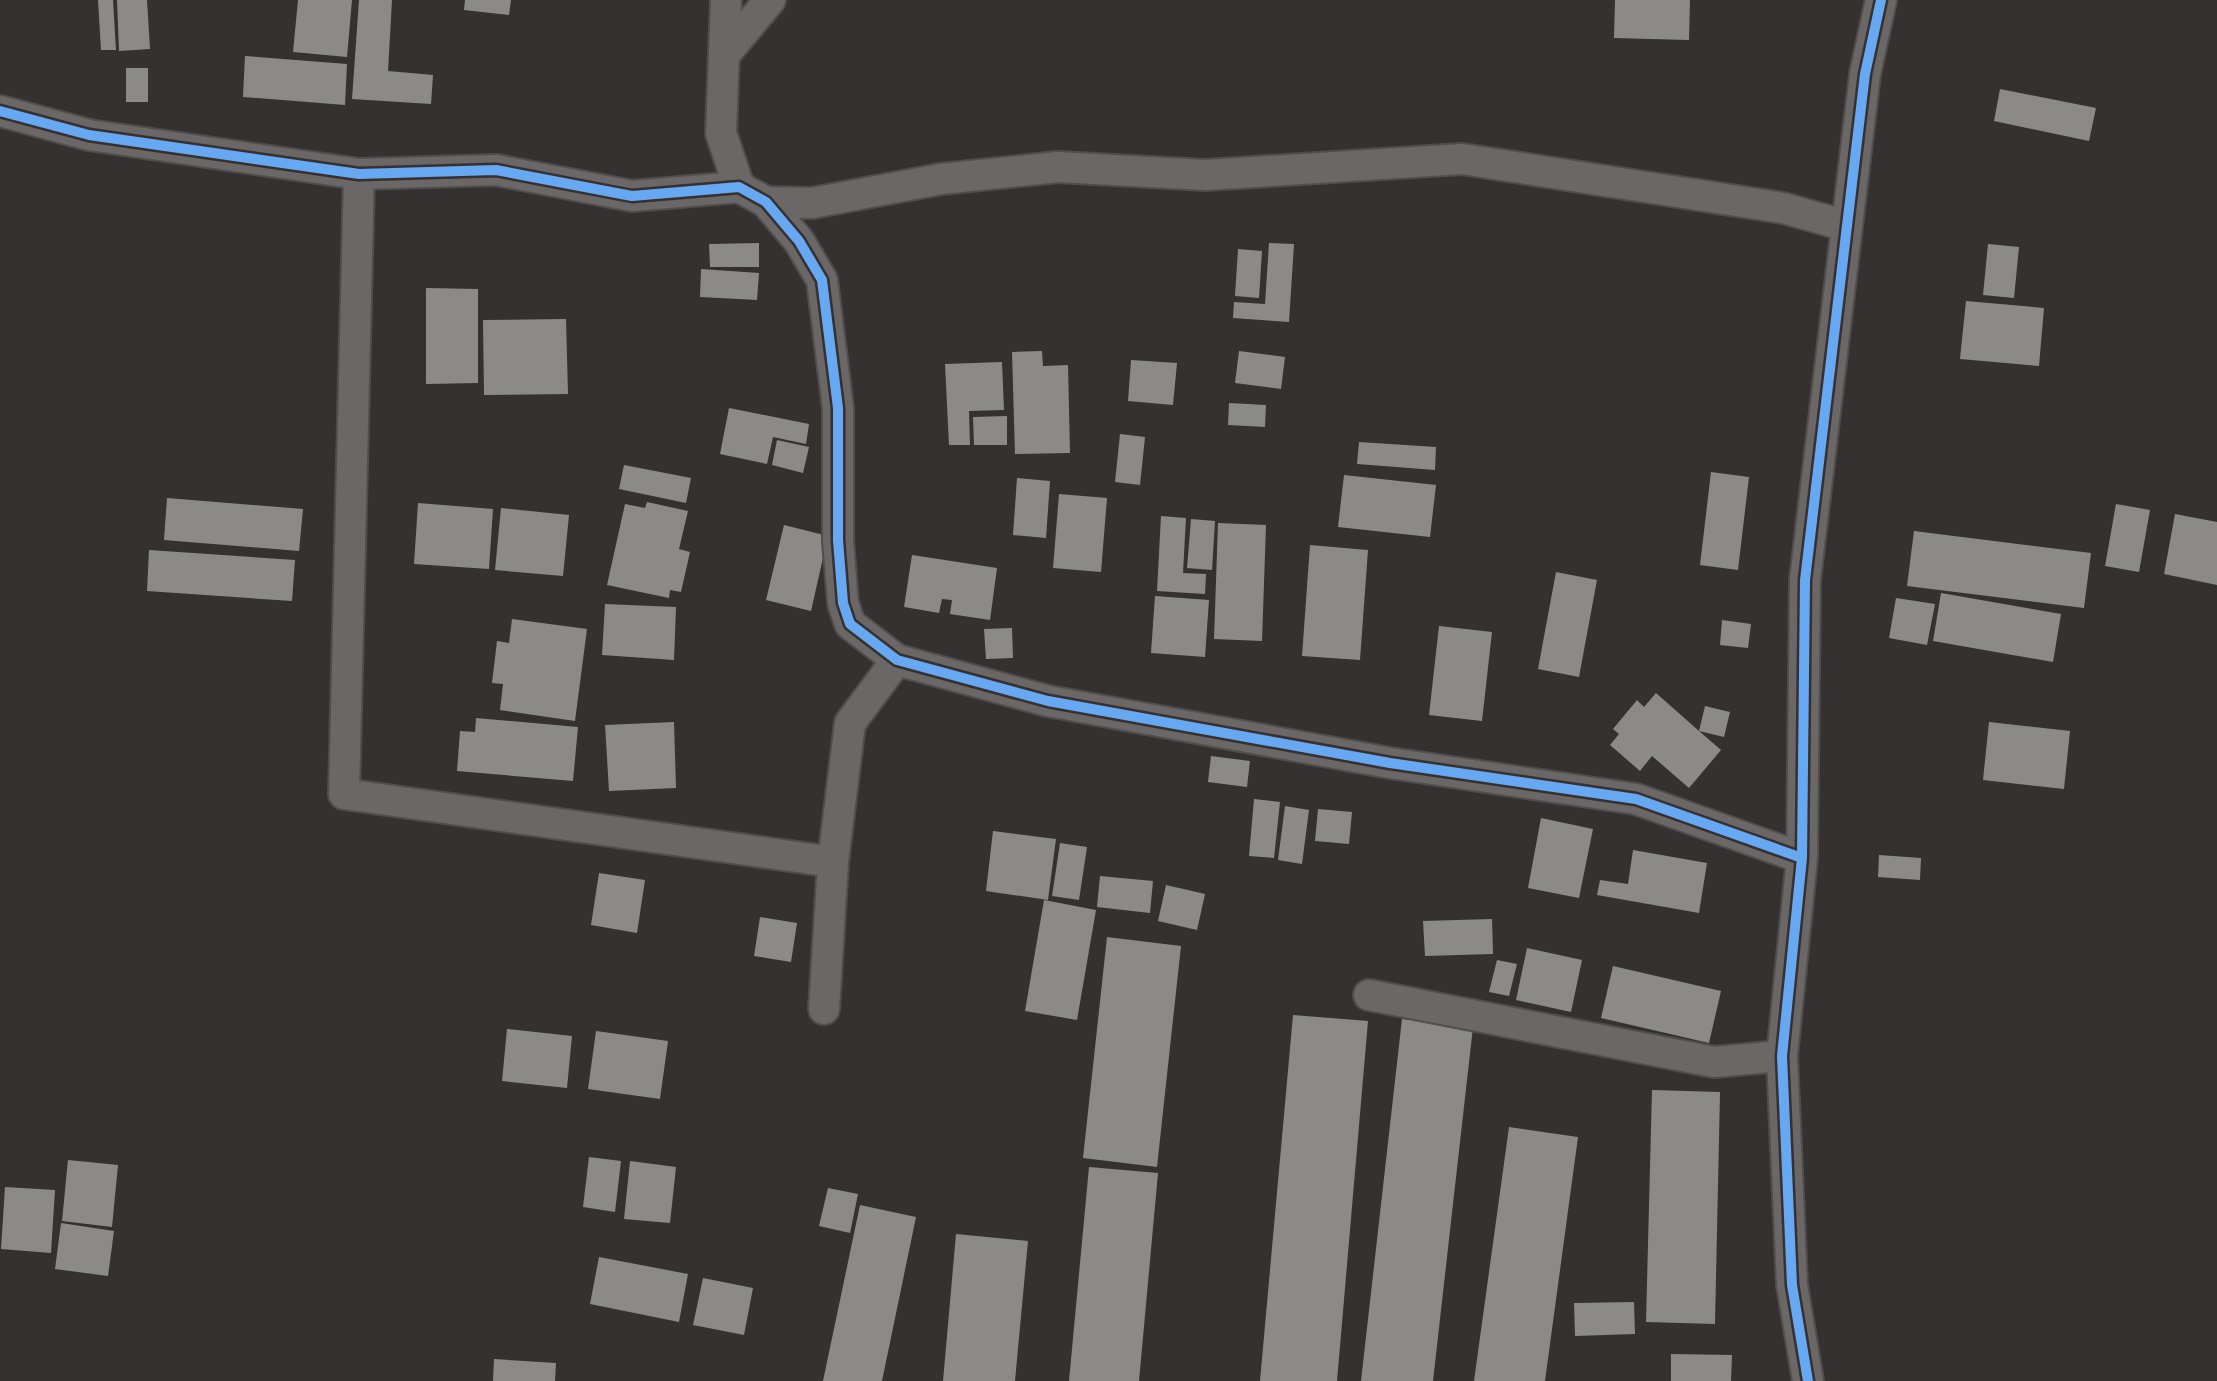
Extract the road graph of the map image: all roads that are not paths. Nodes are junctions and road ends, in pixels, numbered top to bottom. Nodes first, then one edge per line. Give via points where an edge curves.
1 (726, 0) edge
2 (770, 0) edge
3 (1881, 0) edge
4 (725, 54) junction
5 (0, 111) edge
6 (359, 174) junction
7 (739, 187) junction
8 (766, 202) junction
9 (1847, 226) junction
10 (897, 660) junction
11 (1802, 858) junction
12 (833, 862) junction
13 (1369, 995) dead end
14 (824, 1009) dead end
15 (1782, 1056) junction
16 (1808, 1381) edge

1 - 4 street
2 - 4 street
3 - 9 street via 1865,74
4 - 7 street via 721,133
5 - 6 street via 89,135
6 - 7 street via 496,170 632,196
6 - 12 street via 344,794
7 - 8 street
8 - 9 street via 812,203 941,179 1058,167 1206,175 1462,159 1783,208
8 - 10 street via 799,241 822,280 838,408 843,603 850,624
9 - 11 street via 1805,580
10 - 11 street via 1048,701 1390,763 1636,799
10 - 12 street via 850,723
11 - 15 street
12 - 14 street
13 - 15 street via 1714,1062
15 - 16 street via 1792,1285

